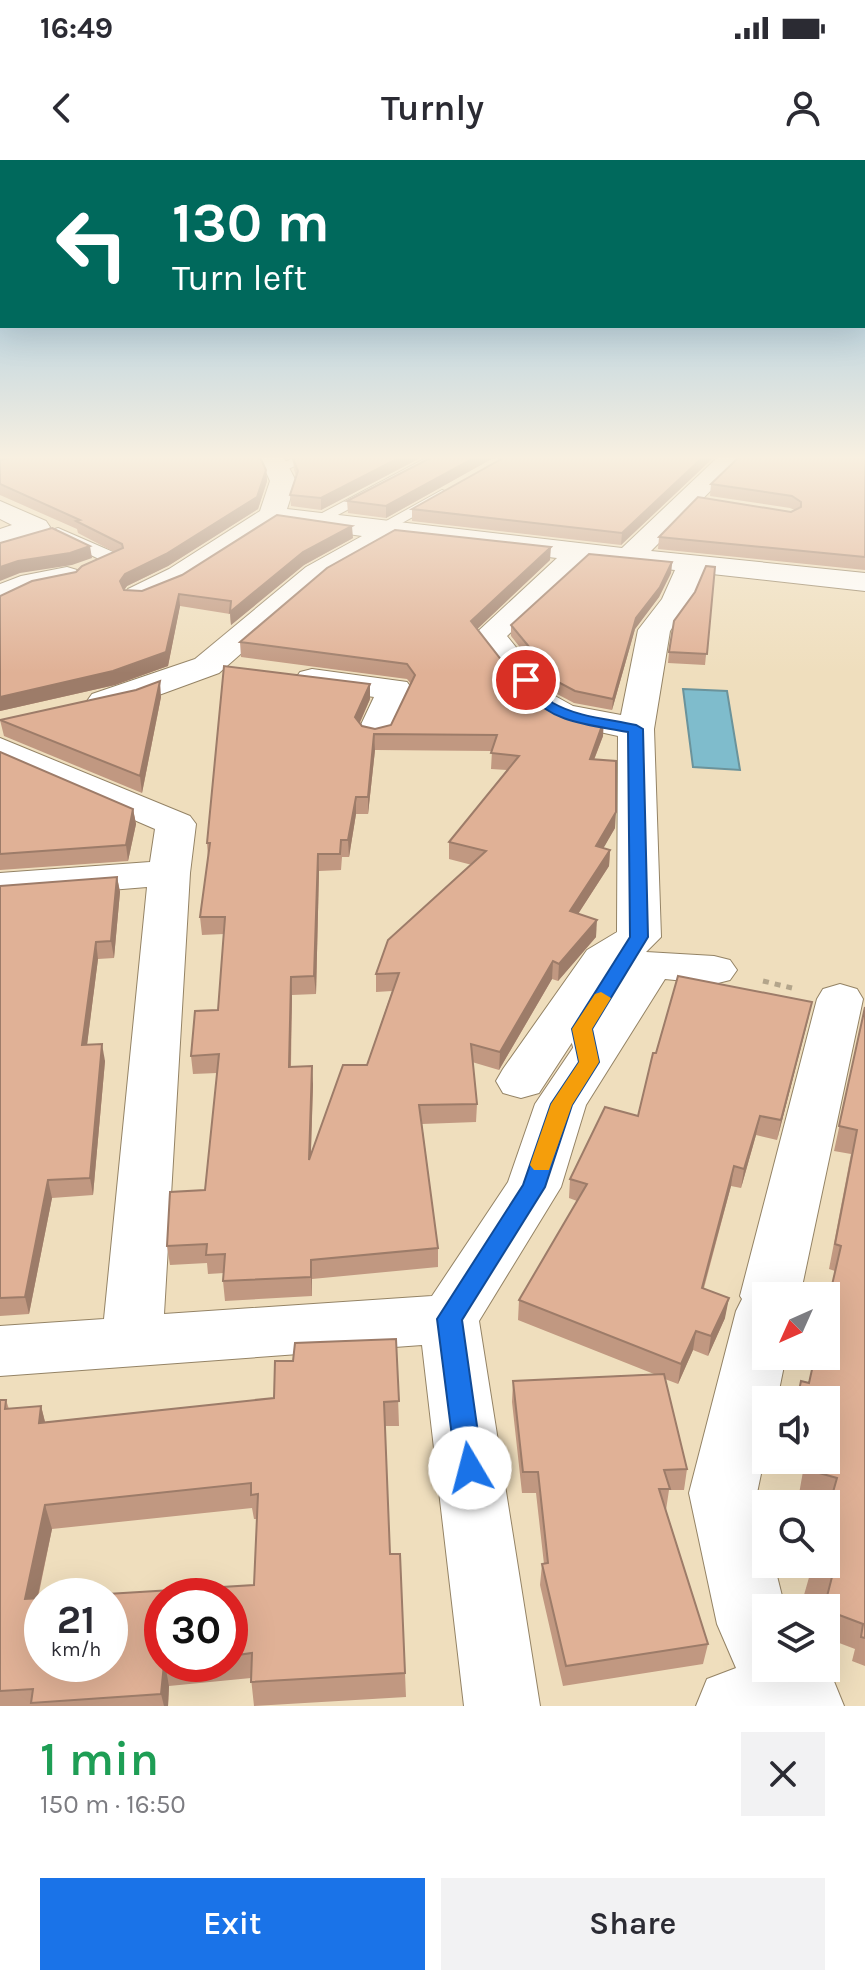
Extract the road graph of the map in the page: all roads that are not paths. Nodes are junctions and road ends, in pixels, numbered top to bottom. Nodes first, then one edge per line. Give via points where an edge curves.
1 (28, 529) edge
2 (44, 529) edge
3 (250, 529) edge
4 (377, 529) edge
5 (661, 529) edge
6 (384, 530) junction
7 (0, 537) edge
8 (582, 550) junction
9 (631, 555) junction
10 (693, 562) junction
11 (67, 576) joint
12 (865, 582) edge
13 (139, 595) edge
14 (0, 598) edge
15 (207, 666) junction
16 (78, 706) edge
17 (636, 729) junction
18 (5, 730) edge
19 (376, 731) edge
20 (169, 873) junction
21 (0, 886) edge
22 (639, 937) junction
23 (714, 970) road end
24 (840, 999) road end
25 (589, 1062) junction
26 (521, 1081) dead end
27 (773, 1282) edge
28 (449, 1319) junction
29 (132, 1342) junction
30 (0, 1351) edge
31 (752, 1370) edge
32 (774, 1686) edge
33 (502, 1706) edge

1 - 7 street
2 - 11 lane via 114,559
3 - 13 street
4 - 6 street
5 - 9 street
6 - 8 street
6 - 15 street via 316,573
8 - 9 street
8 - 17 street via 490,635 543,703 562,714
9 - 10 street
10 - 12 street
10 - 17 street via 676,601 654,630
11 - 14 street via 35,582
15 - 16 street via 125,696
15 - 19 street via 395,689
17 - 22 street
18 - 20 street via 176,824
20 - 21 street
20 - 29 street
22 - 25 lane via 582,1029
22 - 26 street via 603,960
23 - 25 street via 652,964
24 - 27 street
25 - 28 street via 561,1104 534,1187
28 - 29 street
28 - 33 street
29 - 30 street
31 - 32 street via 723,1493 753,1624

